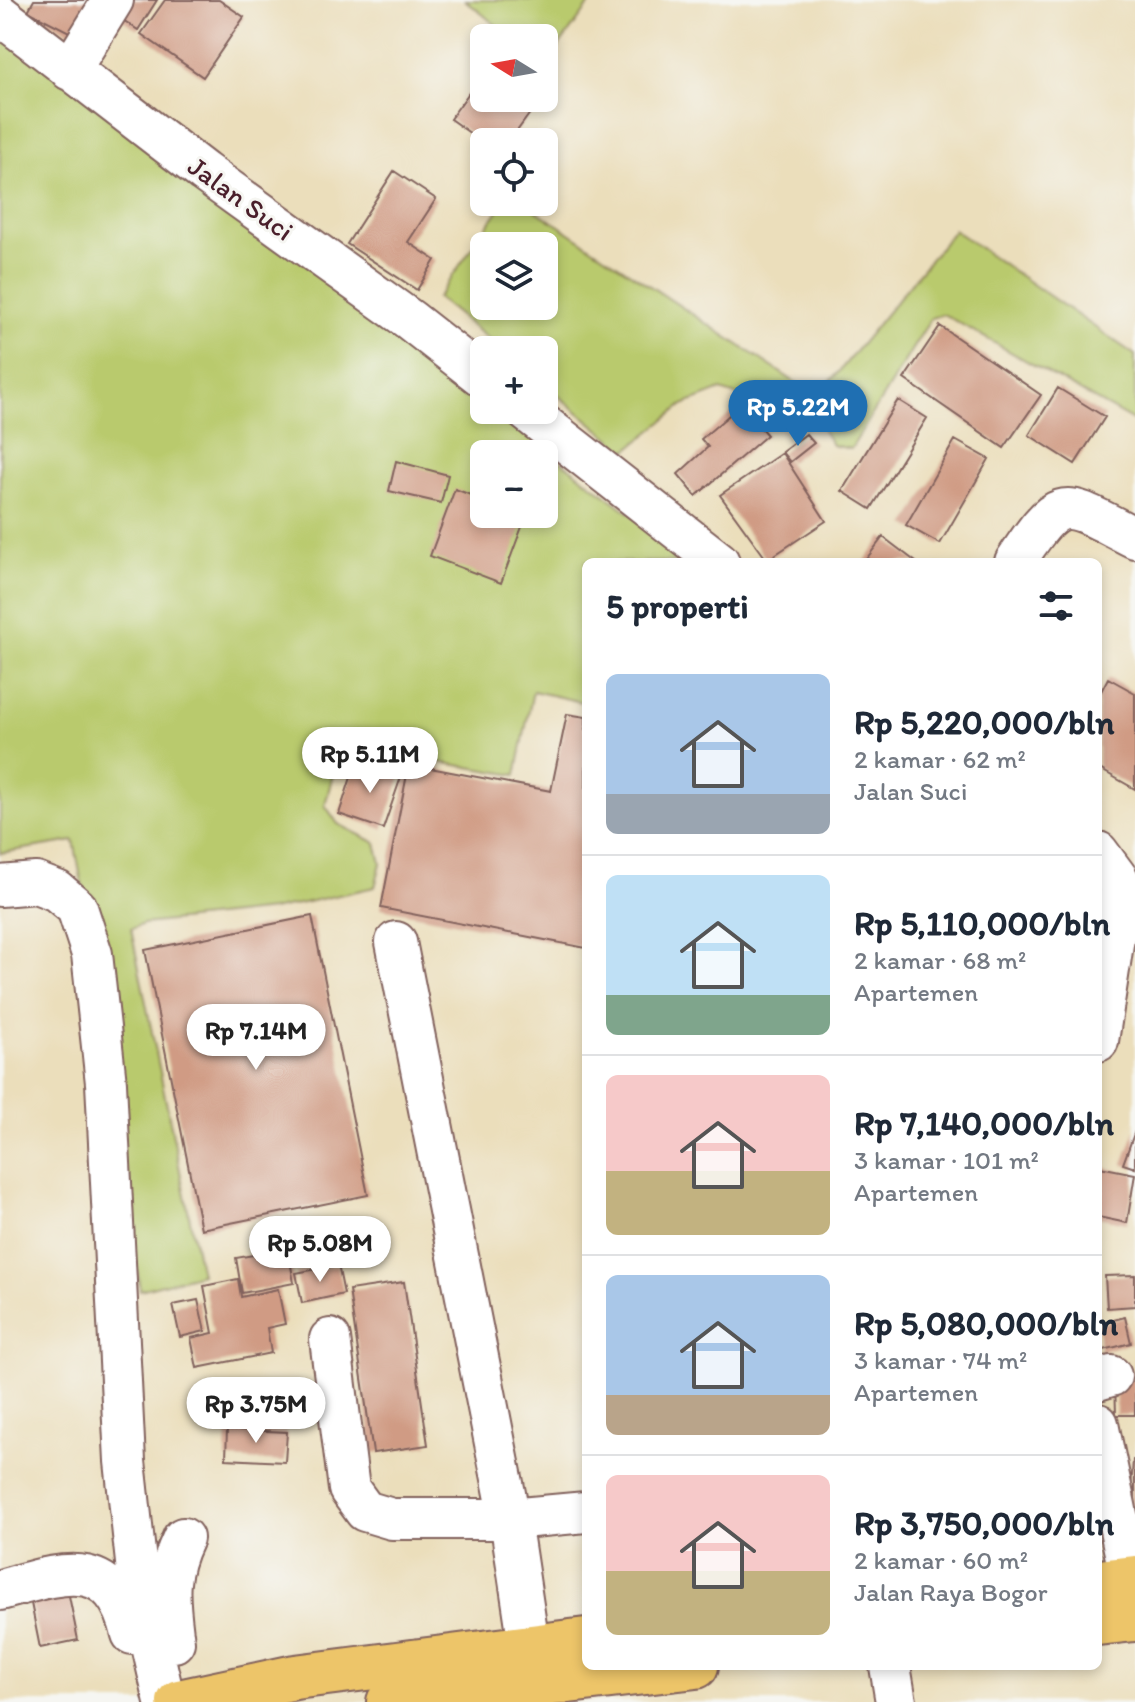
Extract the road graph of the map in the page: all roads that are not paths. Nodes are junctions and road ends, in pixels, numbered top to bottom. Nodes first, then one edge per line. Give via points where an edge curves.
1 (113, 0) edge
2 (0, 15) edge
3 (70, 70) junction
4 (470, 368) edge
5 (543, 424) edge
6 (1135, 538) edge
7 (714, 558) edge
8 (1018, 558) edge
9 (1102, 857) edge
10 (0, 886) edge
11 (396, 942) dead end
12 (1102, 1015) edge
13 (330, 1339) dead end
14 (1102, 1447) edge
15 (582, 1512) edge
16 (510, 1519) junction
17 (183, 1538) dead end
18 (0, 1590) edge
19 (1127, 1592) edge
20 (1102, 1619) edge
21 (582, 1642) edge
22 (532, 1665) junction
23 (582, 1665) edge
24 (891, 1670) edge
25 (148, 1702) edge
26 (165, 1702) edge
27 (180, 1702) edge
28 (389, 1702) edge
29 (896, 1702) edge

1 - 3 street
2 - 3 street, Jalan Suci
3 - 4 street, Jalan Suci
5 - 7 street
6 - 8 street via 1089,515 1056,510 1044,517
9 - 12 street via 1118,879 1120,898
10 - 26 street via 36,883 57,891 77,908 92,954 106,1083 125,1461 139,1590
11 - 16 street
13 - 16 street via 349,1489 365,1511 392,1519
14 - 19 street
15 - 16 street
16 - 22 street
17 - 27 street via 170,1563 167,1592
18 - 25 street via 74,1573 112,1587 129,1620
19 - 20 highway
21 - 22 highway
22 - 23 highway
22 - 27 highway via 295,1677
22 - 28 highway
24 - 29 street

